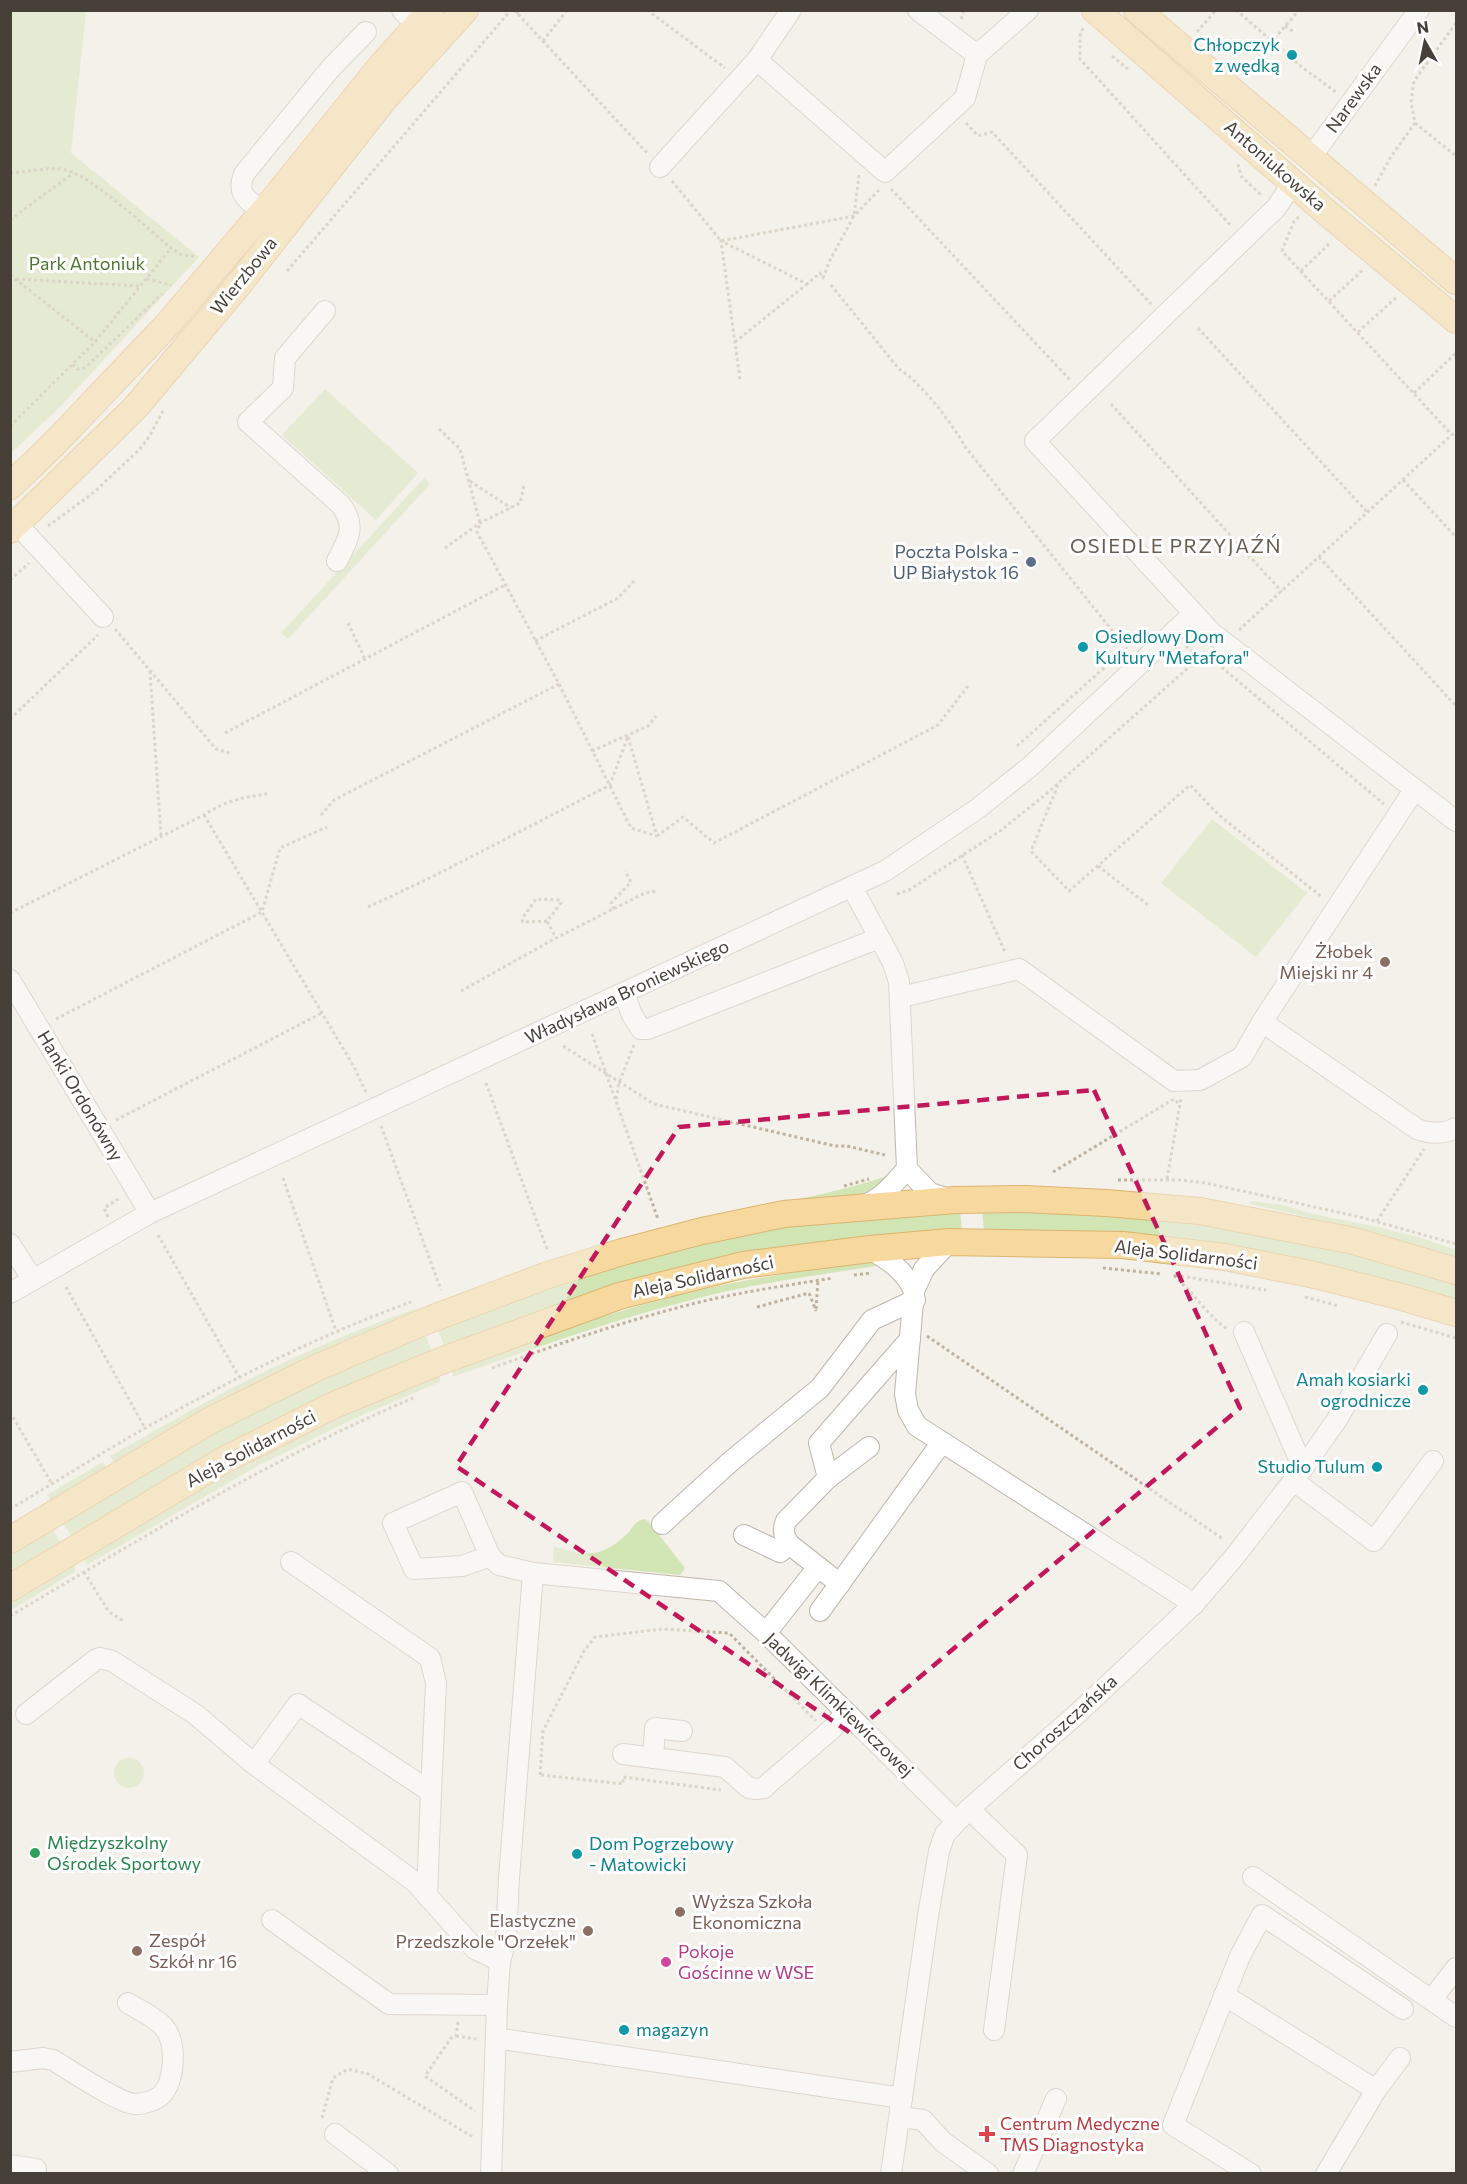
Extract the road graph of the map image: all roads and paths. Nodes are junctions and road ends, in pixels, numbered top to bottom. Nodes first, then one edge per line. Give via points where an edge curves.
1 (465, 10) edge
2 (511, 10) edge
3 (524, 10) edge
4 (567, 10) edge
5 (647, 10) edge
6 (791, 10) edge
7 (918, 10) edge
8 (1028, 10) edge
9 (1137, 10) edge
10 (1216, 10) edge
11 (1236, 10) edge
12 (1299, 10) edge
13 (1419, 10) edge
14 (516, 13) dead end
15 (417, 16) edge
16 (1090, 16) edge
17 (1456, 23) edge
18 (1285, 26) junction
19 (1455, 30) edge
20 (366, 32) dead end
21 (1294, 32) dead end
22 (1196, 34) dead end
23 (543, 41) dead end
24 (1272, 42) junction
25 (977, 55) junction
26 (1259, 57) dead end
27 (757, 60) junction
28 (1427, 64) junction
29 (1434, 68) dead end
30 (738, 78) junction
31 (1336, 92) dead end
32 (953, 109) junction
33 (1415, 123) junction
34 (1435, 139) junction
35 (1430, 145) dead end
36 (862, 152) junction
37 (1236, 155) dead end
38 (1456, 156) edge
39 (1311, 157) junction
40 (660, 167) dead end
41 (10, 173) edge
42 (73, 173) junction
43 (886, 183) dead end
44 (1293, 183) junction
45 (1373, 190) dead end
46 (1262, 197) dead end
47 (263, 212) junction
48 (10, 220) edge
49 (1294, 221) dead end
50 (1234, 230) dead end
51 (1334, 239) dead end
52 (171, 248) junction
53 (201, 256) dead end
54 (1367, 267) dead end
55 (287, 271) dead end
56 (1301, 271) junction
57 (10, 275) edge
58 (16, 279) junction
59 (147, 279) junction
60 (1456, 281) edge
61 (807, 284) junction
62 (831, 285) dead end
63 (141, 286) junction
64 (178, 287) dead end
65 (1400, 294) dead end
66 (168, 298) dead end
67 (1329, 301) junction
68 (1154, 308) dead end
69 (325, 311) dead end
70 (1456, 320) edge
71 (1198, 328) dead end
72 (1358, 332) junction
73 (95, 342) junction
74 (735, 342) junction
75 (1456, 353) edge
76 (73, 364) junction
77 (740, 379) dead end
78 (1074, 385) dead end
79 (1414, 393) junction
80 (1111, 404) dead end
81 (10, 426) edge
82 (439, 429) dead end
83 (1456, 431) edge
84 (1452, 435) junction
85 (1403, 480) junction
86 (468, 481) junction
87 (524, 486) dead end
88 (10, 488) edge
89 (511, 508) junction
90 (1368, 513) junction
91 (480, 523) junction
92 (18, 524) edge
93 (1456, 537) edge
94 (445, 548) dead end
95 (42, 552) junction
96 (1319, 557) junction
97 (337, 561) dead end
98 (10, 580) edge
99 (634, 581) dead end
100 (505, 584) junction
101 (1282, 592) junction
102 (1193, 614) junction
103 (107, 621) junction
104 (348, 623) dead end
105 (1172, 633) junction
106 (535, 641) junction
107 (1223, 641) junction
108 (1135, 642) dead end
109 (1118, 656) dead end
110 (1199, 657) junction
111 (365, 659) junction
112 (150, 671) junction
113 (559, 684) junction
114 (968, 686) dead end
115 (1456, 706) edge
116 (656, 716) dead end
117 (10, 719) edge
118 (225, 733) dead end
119 (628, 736) junction
120 (1017, 746) dead end
121 (592, 751) junction
122 (230, 753) dead end
123 (1059, 783) junction
124 (610, 785) junction
125 (1414, 790) junction
126 (267, 794) dead end
127 (204, 815) junction
128 (321, 815) dead end
129 (1397, 815) junction
130 (1456, 821) edge
131 (327, 827) dead end
132 (657, 836) junction
133 (161, 837) junction
134 (962, 855) junction
135 (1098, 866) junction
136 (625, 871) dead end
137 (852, 887) junction
138 (656, 891) dead end
139 (897, 894) dead end
140 (1329, 902) dead end
141 (1148, 905) dead end
142 (368, 907) dead end
143 (614, 909) junction
144 (262, 912) junction
145 (10, 913) edge
146 (547, 921) junction
147 (556, 938) junction
148 (879, 938) junction
149 (1013, 970) junction
150 (10, 980) edge
151 (461, 991) dead end
152 (624, 993) junction
153 (901, 997) junction
154 (322, 1013) junction
155 (56, 1019) dead end
156 (1262, 1022) junction
157 (641, 1029) junction
158 (592, 1034) dead end
159 (563, 1046) dead end
160 (607, 1076) junction
161 (486, 1083) dead end
162 (619, 1083) junction
163 (616, 1100) junction
164 (373, 1109) junction
165 (116, 1121) dead end
166 (1456, 1128) edge
167 (1435, 1132) junction
168 (885, 1155) dead end
169 (907, 1169) junction
170 (1053, 1172) dead end
171 (283, 1178) dead end
172 (1253, 1195) dead end
173 (955, 1200) junction
174 (860, 1207) junction
175 (150, 1213) junction
176 (658, 1219) dead end
177 (1377, 1221) dead end
178 (158, 1235) dead end
179 (949, 1242) junction
180 (10, 1244) edge
181 (870, 1249) junction
182 (548, 1252) dead end
183 (1100, 1268) dead end
184 (901, 1271) junction
185 (1456, 1271) edge
186 (1174, 1275) junction
187 (844, 1276) dead end
188 (835, 1277) dead end
189 (33, 1280) junction
190 (818, 1280) junction
191 (66, 1287) dead end
192 (441, 1290) dead end
193 (1276, 1291) dead end
194 (10, 1293) edge
195 (914, 1296) junction
196 (1299, 1296) dead end
197 (1342, 1306) dead end
198 (756, 1307) dead end
199 (1456, 1313) edge
200 (1391, 1327) joint
201 (336, 1331) dead end
202 (1244, 1332) joint
203 (911, 1333) junction
204 (1456, 1338) edge
205 (489, 1369) dead end
206 (238, 1377) dead end
207 (417, 1396) dead end
208 (10, 1412) edge
209 (145, 1428) dead end
210 (942, 1442) junction
211 (869, 1447) dead end
212 (1433, 1461) dead end
213 (1299, 1474) junction
214 (828, 1478) junction
215 (52, 1484) dead end
216 (36, 1494) dead end
217 (10, 1509) edge
218 (662, 1524) dead end
219 (744, 1535) dead end
220 (10, 1540) edge
221 (789, 1545) junction
222 (1240, 1550) junction
223 (490, 1556) junction
224 (291, 1562) dead end
225 (818, 1567) junction
226 (84, 1572) junction
227 (533, 1573) junction
228 (840, 1584) junction
229 (10, 1588) edge
230 (1194, 1604) junction
231 (820, 1611) dead end
232 (10, 1616) edge
233 (124, 1621) dead end
234 (766, 1633) junction
235 (845, 1712) junction
236 (26, 1714) dead end
237 (682, 1731) dead end
238 (827, 1732) junction
239 (623, 1754) dead end
240 (653, 1758) junction
241 (254, 1764) junction
242 (531, 1774) dead end
243 (540, 1775) junction
244 (749, 1788) junction
245 (431, 1792) junction
246 (963, 1815) junction
247 (1253, 1877) dead end
248 (427, 1896) junction
249 (272, 1920) dead end
250 (500, 1961) junction
251 (1456, 1968) edge
252 (1224, 1995) junction
253 (1432, 1999) junction
254 (128, 2003) dead end
255 (459, 2005) junction
256 (497, 2005) junction
257 (1403, 2009) dead end
258 (1456, 2017) edge
259 (993, 2030) dead end
260 (456, 2036) junction
261 (464, 2037) dead end
262 (496, 2038) junction
263 (1400, 2058) dead end
264 (10, 2062) edge
265 (1376, 2090) junction
266 (1056, 2099) dead end
267 (901, 2108) junction
268 (322, 2118) dead end
269 (493, 2120) junction
270 (335, 2134) dead end
271 (492, 2148) junction
272 (10, 2165) edge
273 (36, 2169) dead end
274 (388, 2174) edge
275 (491, 2174) edge
276 (891, 2174) edge
277 (988, 2174) edge
278 (1023, 2174) edge
279 (1251, 2174) edge
280 (1326, 2174) edge

1 - 92 main road, Wierzbowa via 397,84 135,408
2 - 55 path
3 - 14 path
4 - 23 path
5 - 30 path
6 - 27 street
7 - 25 street
8 - 25 street
9 - 39 main road, Antoniukowska
10 - 22 path
11 - 24 path
12 - 18 path
13 - 39 street, Narewska
15 - 47 main road, Wierzbowa
16 - 44 main road, Antoniukowska
16 - 50 path via 1080,36 1080,59
17 - 19 path
18 - 21 path
18 - 24 path
19 - 28 path
20 - 47 street via 330,69 244,174 242,192
24 - 26 path
24 - 31 path
25 - 32 street via 965,98
27 - 30 street
27 - 36 street
28 - 29 path
28 - 33 path via 1414,81 1411,102
30 - 40 street
32 - 36 street via 885,172
32 - 68 path via 978,136 992,132
33 - 34 path
33 - 45 path
34 - 35 path
34 - 38 path
36 - 61 path via 854,216 824,278 820,273
37 - 46 path via 1241,176
39 - 44 main road
39 - 60 main road, Antoniukowska
41 - 42 path via 45,169
42 - 48 path
42 - 52 path
43 - 78 path
44 - 70 main road, Antoniukowska
44 - 102 street via 1276,208 1035,441
47 - 88 main road, Wierzbowa via 168,324
49 - 56 path via 1282,251
51 - 56 path
52 - 53 path via 182,255
52 - 59 path
54 - 67 path
56 - 67 path
57 - 58 path
58 - 63 path
58 - 73 path
59 - 63 path
59 - 64 path
61 - 74 path
61 - 74 path via 721,241
62 - 108 path via 899,369 910,375 957,430 966,448 1127,649
63 - 73 path
65 - 72 path
66 - 76 path via 163,293 86,368 77,369
67 - 72 path
69 - 97 street via 285,358 283,388 248,422 341,505 350,529
71 - 90 path
72 - 79 path
73 - 76 path
74 - 77 path
75 - 79 path
76 - 81 path
79 - 84 path
80 - 101 path
82 - 86 path via 460,449
83 - 84 path
84 - 85 path
85 - 90 path
85 - 93 path
86 - 89 path
86 - 91 path
87 - 89 path via 520,503
88 - 92 main road via 23,493 28,500
89 - 91 path
90 - 96 path
91 - 94 path
91 - 100 path via 477,532
92 - 95 street
95 - 98 path
95 - 103 street
96 - 101 path
96 - 115 path
99 - 106 path via 618,598
100 - 106 path
100 - 111 path
101 - 107 path
102 - 105 street, Władysława Broniewskiego
102 - 107 street
103 - 112 path
103 - 117 path
104 - 111 path
105 - 110 path
105 - 137 street, Władysława Broniewskiego via 1032,765 977,809 885,871
106 - 113 path
107 - 110 path
107 - 125 street
109 - 120 path
110 - 123 path
110 - 129 path via 1219,665
111 - 118 path
112 - 122 path via 216,749
112 - 133 path
113 - 121 path
113 - 128 path via 334,800
114 - 132 path via 938,725 714,843 683,817
116 - 119 path via 648,726
119 - 121 path
119 - 124 path
119 - 132 path
121 - 124 path
123 - 134 path via 1000,831
123 - 135 path via 1031,851 1070,891
124 - 132 path via 632,828
124 - 142 path
125 - 129 street
125 - 130 street
126 - 127 path via 231,801
127 - 133 path
127 - 144 path
129 - 156 street
131 - 144 path via 280,848
133 - 145 path
134 - 139 path
134 - 149 path
135 - 140 path via 1190,785 1220,816
135 - 141 path
136 - 143 path via 631,882 611,903
137 - 148 street
137 - 152 street, Władysława Broniewskiego
138 - 143 path
143 - 147 path
144 - 154 path
144 - 155 path
146 - 146 path via 523,921 522,919 536,899 560,900
146 - 147 path
147 - 151 path
148 - 153 street via 896,971
148 - 157 street
149 - 153 street
149 - 156 street via 1018,969 1174,1081 1200,1080 1242,1057
150 - 175 street, Hanki Ordonówny
152 - 157 street
152 - 164 street, Władysława Broniewskiego
153 - 169 street
154 - 164 path
154 - 165 path
156 - 167 street via 1417,1129
157 - 162 path
158 - 160 path
159 - 160 path
160 - 162 path
160 - 163 path
161 - 182 path
162 - 163 path
162 - 168 path via 654,1104
163 - 176 path
164 - 175 street, Władysława Broniewskiego
164 - 192 path
166 - 167 street
167 - 177 path
169 - 173 street via 930,1193
169 - 174 street via 888,1191
170 - 172 path via 1174,1099 1179,1104 1167,1179 1206,1183
171 - 201 path
173 - 174 main road
173 - 185 main road via 1025,1199 1200,1211 1354,1241
174 - 220 main road via 784,1215 679,1237 545,1276 426,1321 316,1368 211,1420
175 - 189 street, Władysława Broniewskiego
178 - 206 path
179 - 181 main road, Aleja Solidarności
179 - 195 street via 924,1269
179 - 199 main road, Aleja Solidarności via 1123,1245 1225,1257 1315,1275
180 - 189 street
181 - 184 street
181 - 229 main road, Aleja Solidarności via 743,1265 620,1296 441,1361 333,1405 224,1460
183 - 186 path
184 - 187 path
184 - 195 street
186 - 193 path
186 - 202 path via 1227,1329
188 - 190 path
189 - 194 street, Władysława Broniewskiego
190 - 198 path via 816,1311 809,1293
190 - 205 path via 685,1306
191 - 209 path
195 - 203 street
195 - 218 street via 872,1320 820,1388
196 - 197 path
200 - 204 path
200 - 213 street, Choroszczańska via 1336,1421
202 - 213 street
203 - 210 street via 906,1381 908,1410 917,1426
203 - 214 street via 819,1443
203 - 222 path via 938,1341
207 - 226 path via 244,1479
208 - 215 path
210 - 228 street
210 - 230 street
211 - 214 street
212 - 213 street via 1374,1540
213 - 222 street, Choroszczańska
214 - 221 street via 786,1521 783,1528
216 - 217 path
219 - 221 street via 780,1552
221 - 225 street
222 - 230 street, Choroszczańska
223 - 223 street via 462,1492 393,1523 414,1569 462,1566
223 - 227 street via 499,1566
224 - 245 street via 430,1658 436,1683
225 - 228 street
225 - 234 street
226 - 232 path
226 - 233 path via 109,1612
227 - 234 street, Jadwigi Klimkiewiczowej via 719,1591
227 - 250 street via 506,1940
228 - 231 street
230 - 246 street, Choroszczańska
234 - 235 street, Jadwigi Klimkiewiczowej
235 - 238 street
235 - 246 street, Jadwigi Klimkiewiczowej
236 - 241 street via 95,1660 107,1659 195,1714
237 - 240 street via 655,1728
238 - 243 path via 729,1633 662,1629 595,1637 543,1731
238 - 244 street via 764,1788
239 - 240 street
240 - 244 street via 725,1767
241 - 245 street via 298,1704
241 - 248 street via 415,1882
242 - 243 path
243 - 244 path via 623,1784 623,1777 738,1792
245 - 248 street
246 - 259 street, Jadwigi Klimkiewiczowej via 1017,1855
246 - 267 street, Choroszczańska via 945,1834 939,1851
247 - 253 street
248 - 250 street via 475,1949
249 - 255 street via 389,2004
250 - 256 street
251 - 253 street
252 - 257 street via 1262,1914
252 - 265 street
252 - 279 street via 1173,2125
253 - 258 street
254 - 264 street via 164,2027 173,2049 171,2076 164,2094 151,2102 134,2104 116,2097 53,2060
255 - 256 street
255 - 260 path
256 - 262 street
260 - 261 path
260 - 269 path via 425,2076 478,2114
262 - 267 street
262 - 269 street
263 - 265 street
265 - 280 street
266 - 278 street
267 - 276 street, Choroszczańska
267 - 277 street via 923,2120 943,2142
268 - 271 path via 333,2078 348,2070 368,2074
269 - 271 street
270 - 274 street
271 - 275 street
272 - 273 street

